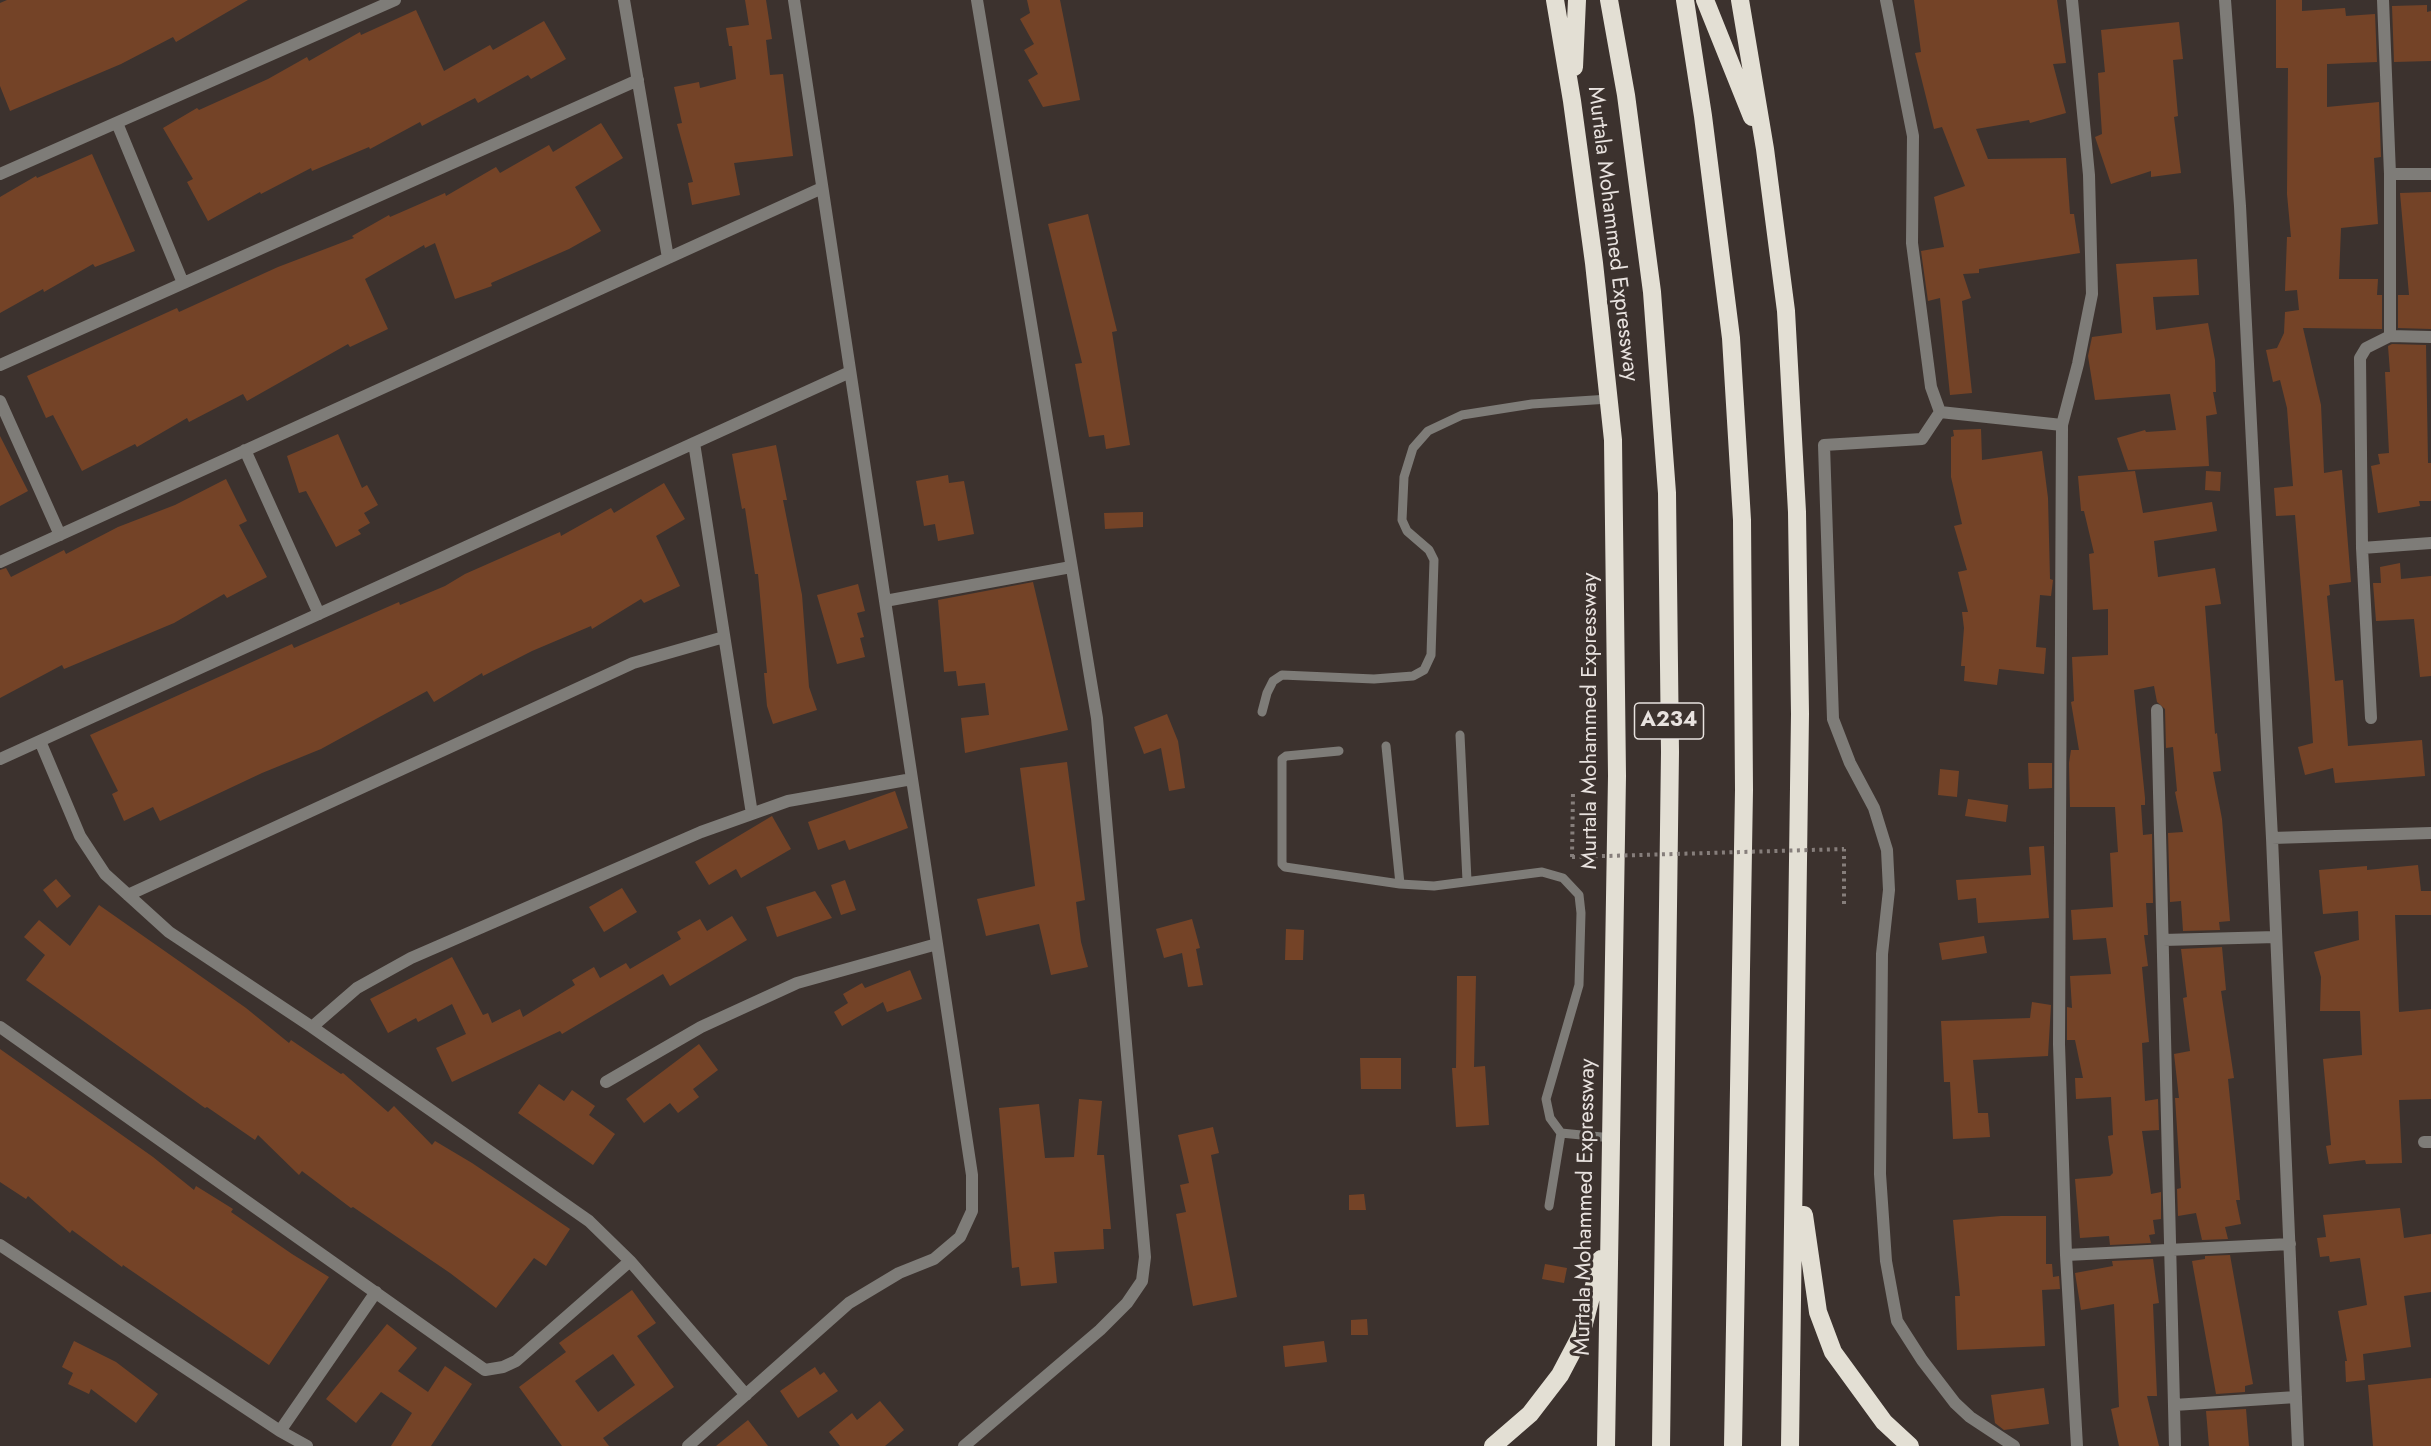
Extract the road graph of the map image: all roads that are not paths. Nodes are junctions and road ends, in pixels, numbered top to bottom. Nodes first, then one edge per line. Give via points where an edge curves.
1 (395, 0) edge
2 (624, 0) edge
3 (794, 0) edge
4 (977, 0) edge
5 (1555, 0) edge
6 (1577, 0) edge
7 (1609, 0) edge
8 (1685, 0) edge
9 (1705, 0) edge
10 (1740, 0) edge
11 (1886, 0) edge
12 (2072, 0) edge
13 (2224, 0) edge
14 (2384, 0) edge
15 (638, 80) junction
16 (1572, 101) junction
17 (117, 123) junction
18 (1765, 149) junction
19 (0, 174) edge
20 (2390, 174) junction
21 (2431, 174) edge
22 (822, 188) junction
23 (668, 258) junction
24 (183, 283) junction
25 (2390, 336) junction
26 (2431, 337) edge
27 (0, 365) edge
28 (850, 372) junction
29 (1609, 399) junction
30 (0, 401) edge
31 (1940, 412) junction
32 (2062, 425) junction
33 (694, 443) junction
34 (245, 450) junction
35 (60, 535) junction
36 (2431, 543) edge
37 (2362, 548) junction
38 (0, 562) edge
39 (1071, 567) junction
40 (885, 601) junction
41 (319, 614) junction
42 (724, 637) junction
43 (2157, 710) dead end
44 (1262, 712) dead end
45 (2371, 718) dead end
46 (1460, 735) dead end
47 (40, 741) junction
48 (1386, 746) dead end
49 (1339, 751) dead end
50 (0, 759) edge
51 (912, 779) junction
52 (752, 814) junction
53 (2431, 833) edge
54 (2272, 838) junction
55 (1467, 881) junction
56 (1400, 884) junction
57 (128, 895) junction
58 (2276, 936) junction
59 (2163, 940) junction
60 (937, 944) junction
61 (312, 1026) junction
62 (0, 1027) edge
63 (606, 1082) dead end
64 (1561, 1133) junction
65 (1611, 1138) junction
66 (1796, 1139) junction
67 (1611, 1189) junction
68 (1549, 1206) dead end
69 (2290, 1244) junction
70 (0, 1245) edge
71 (2171, 1250) junction
72 (2066, 1255) junction
73 (630, 1261) junction
74 (376, 1292) junction
75 (746, 1395) junction
76 (2296, 1396) junction
77 (2174, 1405) junction
78 (280, 1431) junction
79 (307, 1446) edge
80 (688, 1446) edge
81 (964, 1446) edge
82 (1493, 1446) edge
83 (1606, 1446) edge
84 (1661, 1446) edge
85 (1733, 1446) edge
86 (1790, 1446) edge
87 (1910, 1446) edge
88 (2014, 1446) edge
89 (2077, 1446) edge
90 (2175, 1446) edge
91 (2298, 1446) edge

1 - 17 street
2 - 15 street
3 - 22 street
4 - 39 street
5 - 16 highway, Murtala Mohammed Expressway
6 - 16 highway
7 - 84 highway, Murtala Mohammed Expressway / A234 via 1652,292 1667,493 1670,752
8 - 85 highway via 1731,338 1742,520 1744,790
9 - 18 highway
10 - 18 highway
11 - 31 street via 1912,136 1912,243 1931,387
12 - 32 street via 2090,175 2092,294
13 - 54 street via 2240,206
14 - 20 street
15 - 23 street
15 - 24 street
16 - 29 highway, Murtala Mohammed Expressway
17 - 19 street
17 - 24 street
18 - 66 highway via 1786,311 1797,512 1800,714
20 - 21 street
20 - 25 street
22 - 23 street
22 - 28 street
23 - 34 street
24 - 27 street
25 - 26 street
25 - 37 street via 2366,348 2360,358
28 - 33 street
28 - 40 street
29 - 44 lane via 1532,404 1462,415 1428,431 1413,448 1404,477 1402,520 1434,560 1431,655 1424,670 1413,676 1374,679 1282,675 1273,681
29 - 65 highway, Murtala Mohammed Expressway via 1613,440 1617,765
30 - 35 street
31 - 32 street
31 - 88 street via 1922,439 1824,445 1833,719 1874,808 1887,850 1888,890 1881,966 1880,1174 1886,1261 1897,1321 1955,1403
32 - 72 street via 2059,1044
33 - 41 street
33 - 42 street
34 - 35 street
34 - 41 street
35 - 38 street
36 - 37 street
37 - 45 street
39 - 40 street
39 - 81 street via 1097,718 1145,1257 1142,1281 1127,1303
40 - 51 street
41 - 47 street
42 - 52 street
42 - 57 street via 633,663
43 - 59 street
46 - 55 lane
47 - 50 street
47 - 57 street via 80,836 105,874
48 - 56 lane
49 - 56 lane via 1282,759 1282,864
51 - 52 street via 788,801
51 - 60 street
52 - 61 street via 701,832 411,958 357,988
53 - 54 street
54 - 58 street
55 - 56 lane via 1434,886
55 - 64 lane via 1542,872 1563,878 1578,895 1579,985 1546,1099 1550,1118
57 - 61 street via 169,932
58 - 59 street
58 - 69 street
59 - 71 street
60 - 63 street via 797,983 701,1027
60 - 75 street via 972,1175 972,1210 960,1237 933,1259 899,1273 849,1303
61 - 73 street via 589,1221
62 - 74 street
64 - 65 lane
64 - 68 lane
65 - 67 highway, Murtala Mohammed Expressway
66 - 86 highway
66 - 87 highway via 1818,1312 1833,1352 1858,1389 1884,1422
67 - 82 highway via 1599,1272 1581,1335 1560,1375 1530,1414
67 - 83 highway, Murtala Mohammed Expressway
69 - 71 street
69 - 76 street
70 - 78 street
71 - 72 street
71 - 77 street
72 - 89 street
73 - 74 street via 516,1361 485,1370
73 - 75 street
74 - 78 street
75 - 80 street
76 - 77 street
76 - 91 street
77 - 90 street
78 - 79 street

